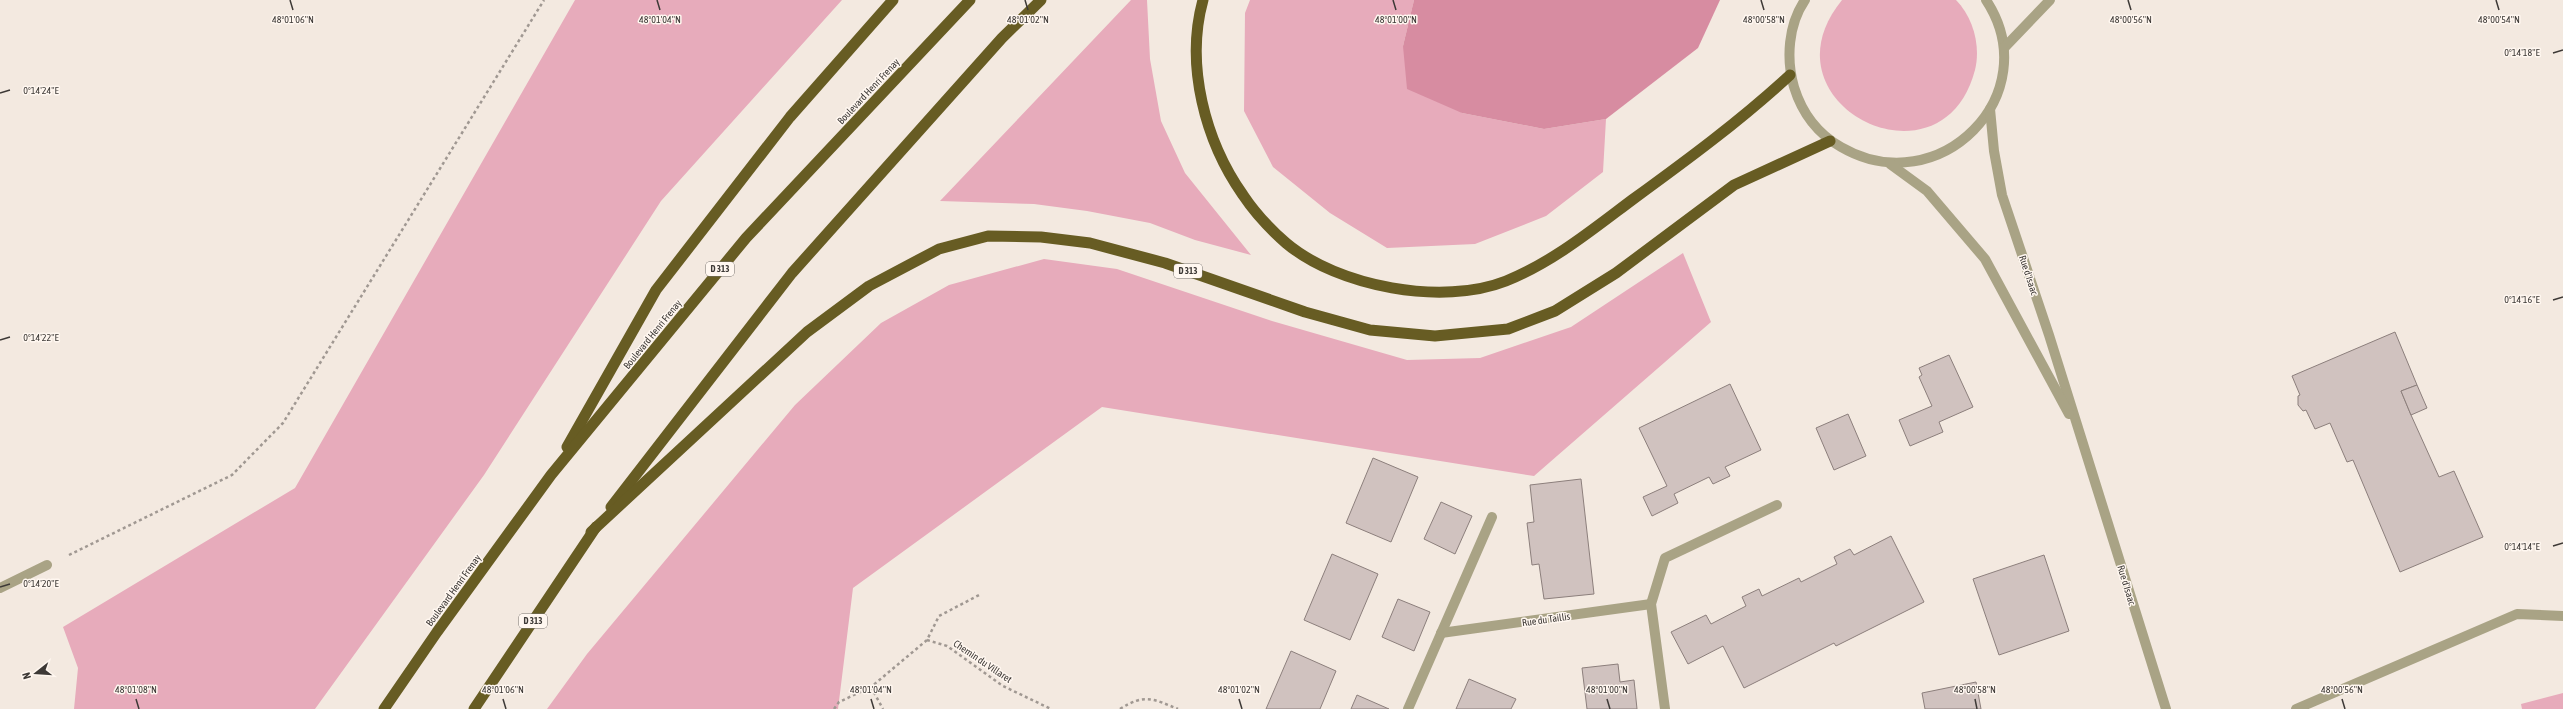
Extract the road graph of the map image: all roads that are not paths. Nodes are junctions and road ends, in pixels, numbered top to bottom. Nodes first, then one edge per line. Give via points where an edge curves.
1 (893, 0) edge
2 (970, 0) edge
3 (1041, 0) edge
4 (1203, 0) edge
5 (1986, 0) edge
6 (2050, 0) edge
7 (1804, 1) edge
8 (2004, 48) junction
9 (1790, 75) junction
10 (1990, 109) junction
11 (1830, 141) junction
12 (1890, 164) junction
13 (2080, 437) junction
14 (551, 475) junction
15 (1777, 505) dead end
16 (1492, 517) dead end
17 (592, 532) junction
18 (48, 565) road end
19 (0, 588) edge
20 (1651, 604) junction
21 (2563, 616) edge
22 (1441, 634) junction
23 (384, 709) edge
24 (474, 709) edge
25 (1408, 709) edge
26 (1665, 709) edge
27 (2166, 709) edge
28 (2296, 709) edge

1 - 14 highway, D 313 via 790,117 656,290
2 - 14 highway, Boulevard Henri Frenay / D 313 via 746,238
3 - 17 highway, D 313 via 1002,38 792,273
4 - 9 highway via 1195,56 1213,138 1230,177 1255,212 1287,244 1321,264 1362,282 1405,291 1457,292 1504,282 1544,264 1736,124
5 - 8 street via 1994,12
6 - 8 street
7 - 9 street via 1794,25 1789,50
8 - 10 street via 2002,80
9 - 11 street via 1798,100 1811,122
10 - 12 street via 1972,133 1948,151 1920,162
10 - 13 street, Rue d'Isaac via 2002,195
11 - 12 street via 1858,157
11 - 17 highway, D 313 via 1734,185 1616,273 1555,311 1508,329 1435,336 1370,330 1305,312 1164,263 1090,243 1041,237 988,236 939,249 869,286 807,332
12 - 13 street, Rue d'Isaac via 1927,191 1985,259
13 - 27 street, Rue d'Isaac
14 - 23 highway, Boulevard Henri Frenay / D 313
15 - 20 street via 1665,558
16 - 22 street
17 - 24 highway, D 313
18 - 19 street
20 - 22 street, Rue du Taillis
20 - 26 street
21 - 28 street via 2517,614
22 - 25 street

